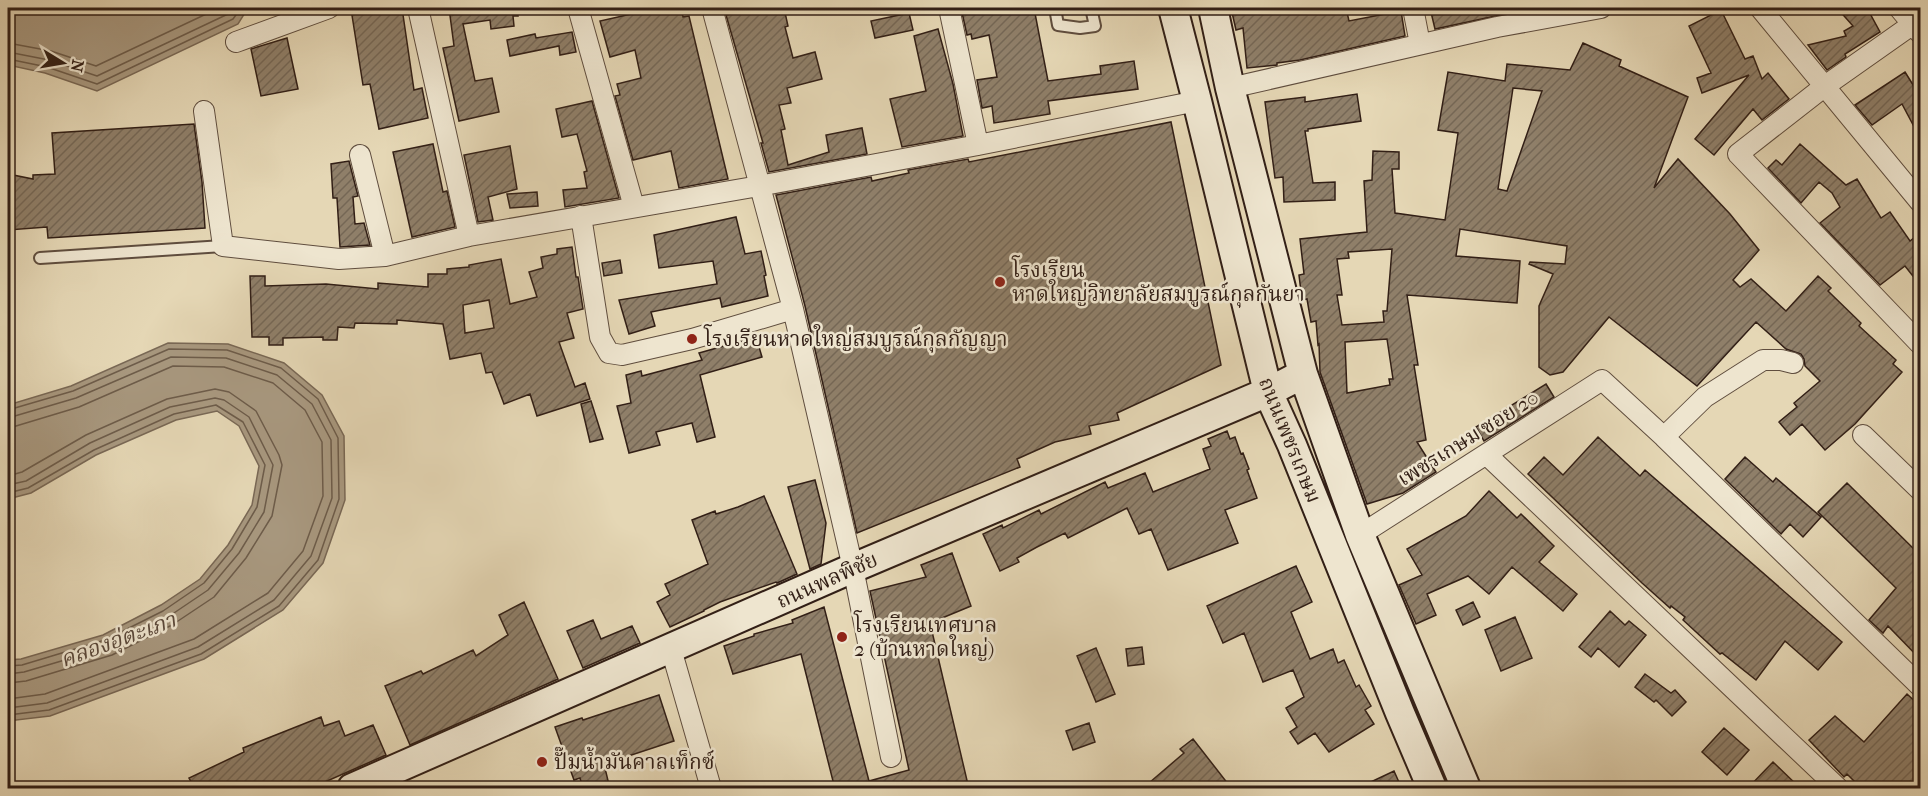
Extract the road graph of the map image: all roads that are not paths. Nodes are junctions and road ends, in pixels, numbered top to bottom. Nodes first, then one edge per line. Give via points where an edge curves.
1 (329, 8) edge
2 (418, 8) edge
3 (578, 8) edge
4 (712, 8) edge
5 (949, 8) edge
6 (1054, 8) edge
7 (1090, 8) edge
8 (1173, 8) edge
9 (1213, 8) edge
10 (1413, 8) edge
11 (1601, 8) edge
12 (1760, 8) edge
13 (1899, 8) edge
14 (1917, 28) edge
15 (236, 42) dead end
16 (1420, 45) junction
17 (1825, 86) junction
18 (1230, 88) junction
19 (1197, 101) junction
20 (204, 111) dead end
21 (978, 146) junction
22 (360, 155) dead end
23 (759, 186) junction
24 (1920, 202) edge
25 (634, 207) junction
26 (581, 216) junction
27 (469, 236) junction
28 (224, 246) junction
29 (385, 256) junction
30 (40, 258) dead end
31 (793, 309) junction
32 (1920, 344) edge
33 (1793, 363) dead end
34 (1304, 374) junction
35 (1268, 392) junction
36 (1863, 435) dead end
37 (1664, 437) junction
38 (1487, 455) junction
39 (1920, 490) edge
40 (1360, 536) junction
41 (853, 568) junction
42 (671, 649) junction
43 (1920, 686) edge
44 (891, 757) dead end
45 (352, 789) edge
46 (711, 789) edge
47 (1432, 789) edge
48 (1466, 789) edge
49 (1838, 789) edge

1 - 15 street
2 - 27 street
3 - 25 street
4 - 23 street
5 - 21 street
6 - 7 lane via 1058,25 1080,28 1095,26
8 - 19 main road, ถนนเพชรเกษม
9 - 18 main road, ถนนเพชรเกษม
10 - 16 street
11 - 16 street
12 - 17 street
13 - 14 street
14 - 17 street
16 - 18 street
17 - 24 street
17 - 32 street via 1738,154
18 - 34 main road, ถนนเพชรเกษม
19 - 21 street
19 - 35 main road, ถนนเพชรเกษม
20 - 28 street
21 - 23 street
22 - 29 street
23 - 25 street
23 - 31 street
25 - 26 street
26 - 27 street
26 - 31 street via 600,337 609,352 622,355 692,339
27 - 29 street
28 - 29 street via 339,259
28 - 30 lane
31 - 41 street
33 - 37 street via 1763,360 1705,397
34 - 35 main road, ถนนพลพิชัย
34 - 40 main road, ถนนเพชรเกษม
35 - 41 main road, ถนนพลพิชัย
35 - 47 main road, ถนนเพชรเกษม
36 - 39 street
37 - 38 street, เพชรเกษม ซอย 20 via 1602,380
37 - 43 street
38 - 40 street, เพชรเกษม ซอย 20
38 - 49 street
40 - 48 main road, ถนนเพชรเกษม
41 - 42 main road, ถนนพลพิชัย
41 - 44 street
42 - 45 main road, ถนนพลพิชัย
42 - 46 street

